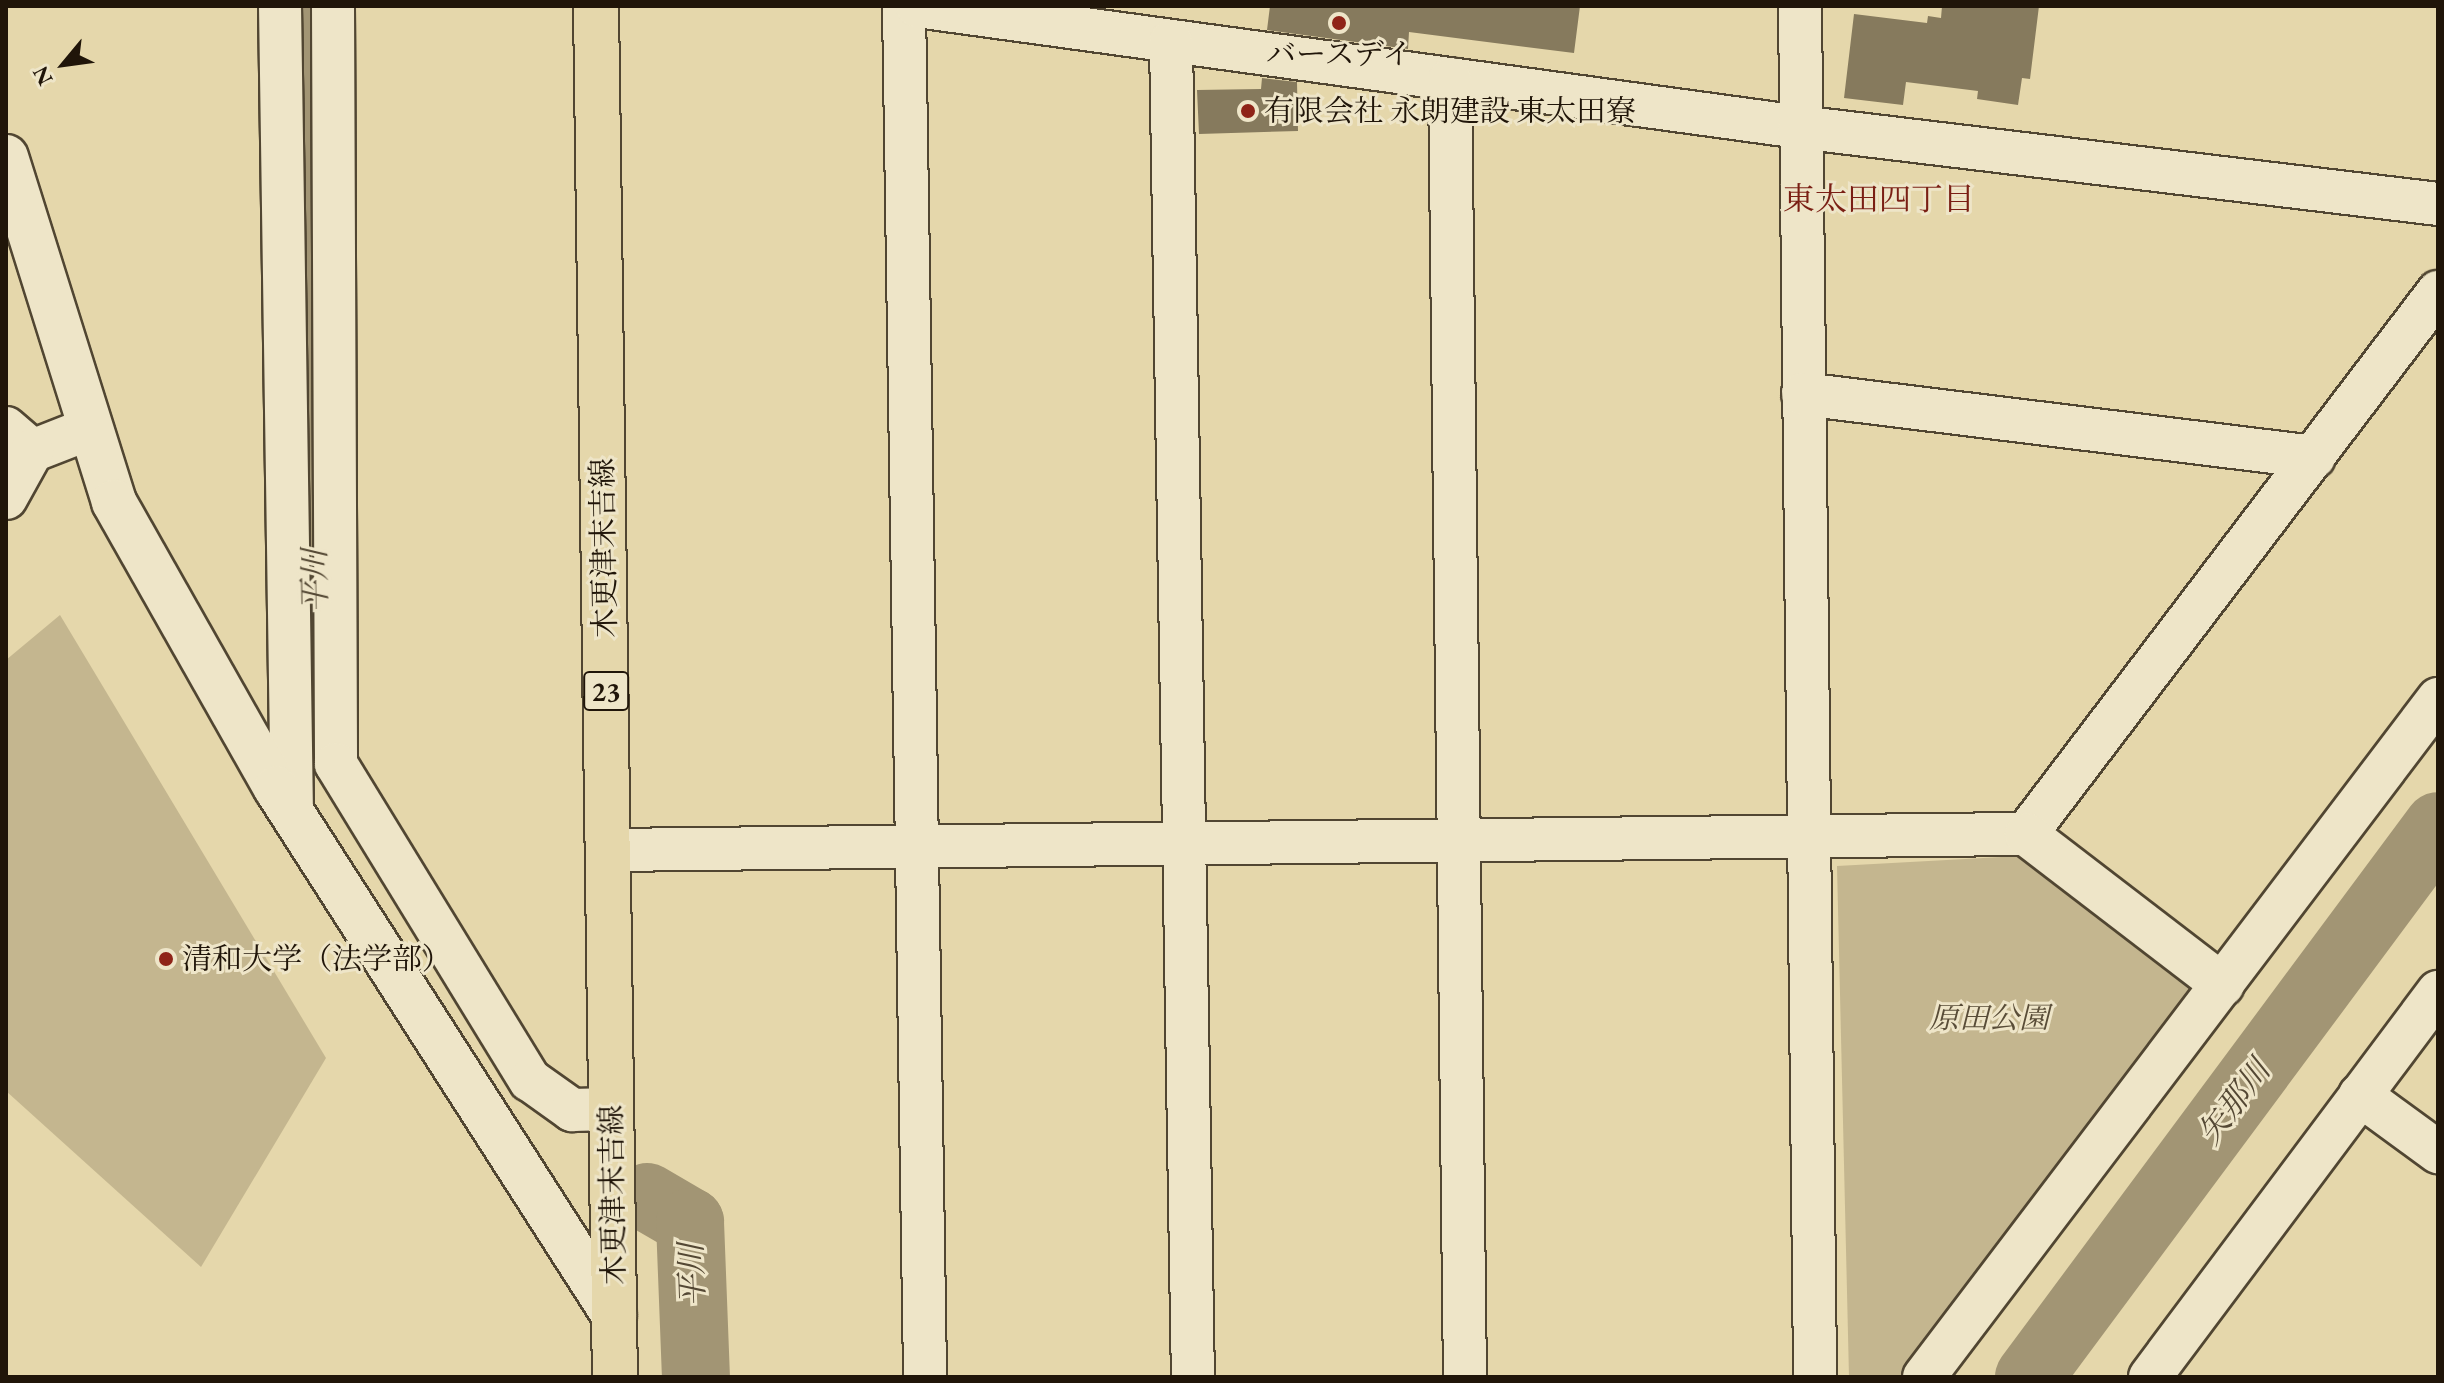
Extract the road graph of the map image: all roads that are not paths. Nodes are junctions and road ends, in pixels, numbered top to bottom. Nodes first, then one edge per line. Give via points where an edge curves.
1 (280, 6) edge
2 (333, 6) edge
3 (596, 6) edge
4 (904, 6) edge
5 (917, 6) edge
6 (1800, 6) edge
7 (1171, 41) junction
8 (1450, 79) junction
9 (1799, 127) junction
10 (6, 157) edge
11 (2438, 204) edge
12 (2438, 292) edge
13 (1803, 394) junction
14 (88, 429) junction
15 (19, 439) edge
16 (2314, 457) junction
17 (6, 498) edge
18 (2438, 699) edge
19 (292, 814) junction
20 (2026, 834) junction
21 (1808, 838) junction
22 (1459, 843) junction
23 (1185, 848) junction
24 (916, 849) junction
25 (609, 850) junction
26 (2223, 985) junction
27 (2438, 992) edge
28 (2360, 1095) junction
29 (612, 1109) junction
30 (2438, 1152) edge
31 (614, 1315) junction
32 (615, 1377) edge
33 (925, 1377) edge
34 (1193, 1377) edge
35 (1465, 1377) edge
36 (1815, 1377) edge
37 (1924, 1377) edge
38 (2150, 1377) edge

1 - 19 street
2 - 29 street via 336,764 530,1080 572,1110
3 - 25 main road, 木更津末吉線 / 23
4 - 24 street
5 - 7 street
6 - 9 street
7 - 8 street
7 - 23 street
8 - 9 street
8 - 22 street
9 - 11 street
9 - 13 street
10 - 14 street
12 - 16 street
13 - 16 street
13 - 21 street
14 - 15 street
14 - 19 street via 114,502
15 - 17 street
16 - 20 street
18 - 26 street
19 - 31 street
20 - 21 street
20 - 26 street
21 - 22 street
21 - 36 street
22 - 23 street
22 - 35 street
23 - 24 street
23 - 34 street
24 - 25 street
24 - 33 street
25 - 29 main road, 木更津末吉線 / 23
26 - 37 street
27 - 28 street
28 - 30 street
28 - 38 street
29 - 31 main road, 木更津末吉線 / 23
31 - 32 main road, 木更津末吉線 / 23

